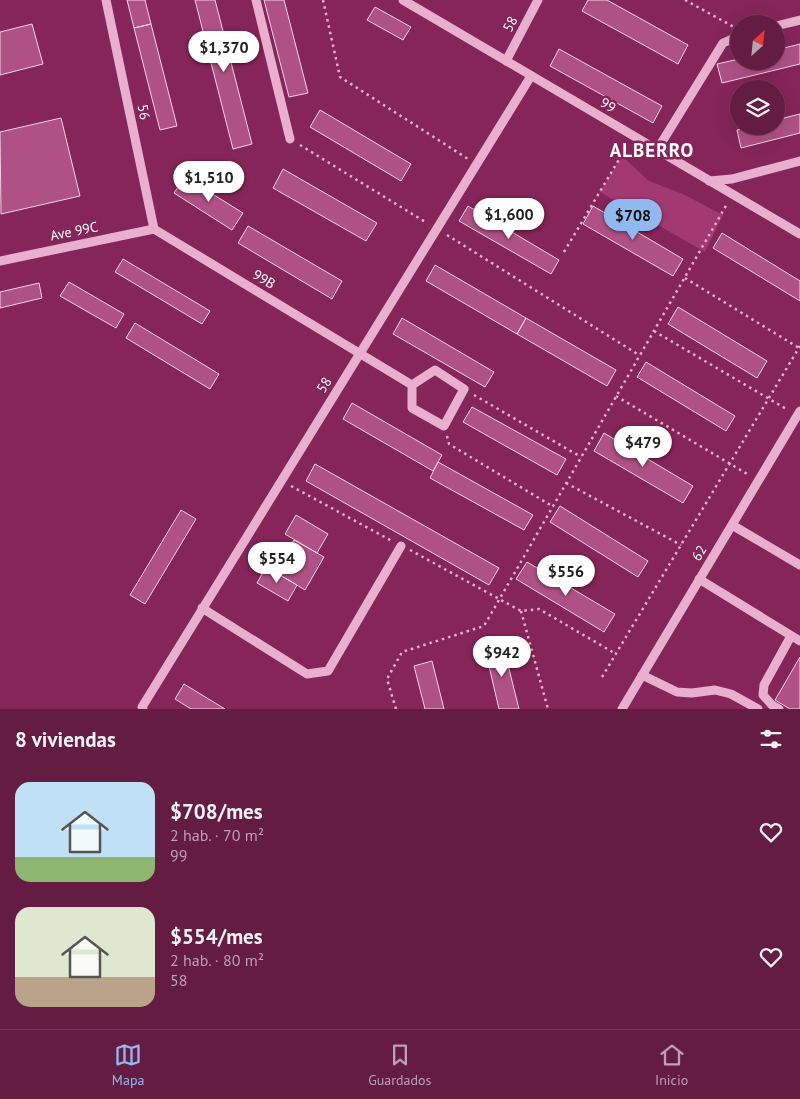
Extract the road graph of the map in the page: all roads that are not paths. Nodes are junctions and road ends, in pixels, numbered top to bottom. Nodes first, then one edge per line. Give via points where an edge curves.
1 (106, 0) edge
2 (256, 0) edge
3 (403, 0) edge
4 (538, 0) edge
5 (800, 20) edge
6 (785, 24) edge
7 (730, 39) edge
8 (506, 61) junction
9 (531, 76) junction
10 (290, 139) road end
11 (657, 150) junction
12 (800, 161) edge
13 (709, 181) junction
14 (154, 229) junction
15 (800, 234) edge
16 (0, 261) edge
17 (360, 353) junction
18 (412, 385) junction
19 (799, 414) edge
20 (732, 526) junction
21 (401, 546) road end
22 (800, 565) edge
23 (700, 579) junction
24 (202, 608) junction
25 (791, 636) junction
26 (800, 641) edge
27 (642, 675) junction
28 (143, 709) edge
29 (622, 709) edge
30 (758, 709) edge
31 (779, 709) edge

1 - 14 street, 56
2 - 10 street
3 - 8 street, 99
4 - 8 street, 58
5 - 6 street
7 - 11 street via 723,42
8 - 9 street, 99
9 - 11 street, 99
9 - 17 street, 58
11 - 13 street, 99
12 - 13 street via 732,179
13 - 15 street, 99
14 - 16 street, Ave 99C
14 - 17 street, 99B
17 - 18 street, 99B
17 - 24 street, 58
18 - 18 street via 412,408 444,426 464,389 435,370
19 - 20 street, 62
20 - 22 street
20 - 23 street, 62
21 - 24 street via 328,671 307,674
23 - 25 street
23 - 27 street, 62
24 - 28 street, 58
25 - 26 street
25 - 31 street via 764,685 763,695
27 - 29 street, 62
27 - 30 street via 677,692 715,690 731,694

